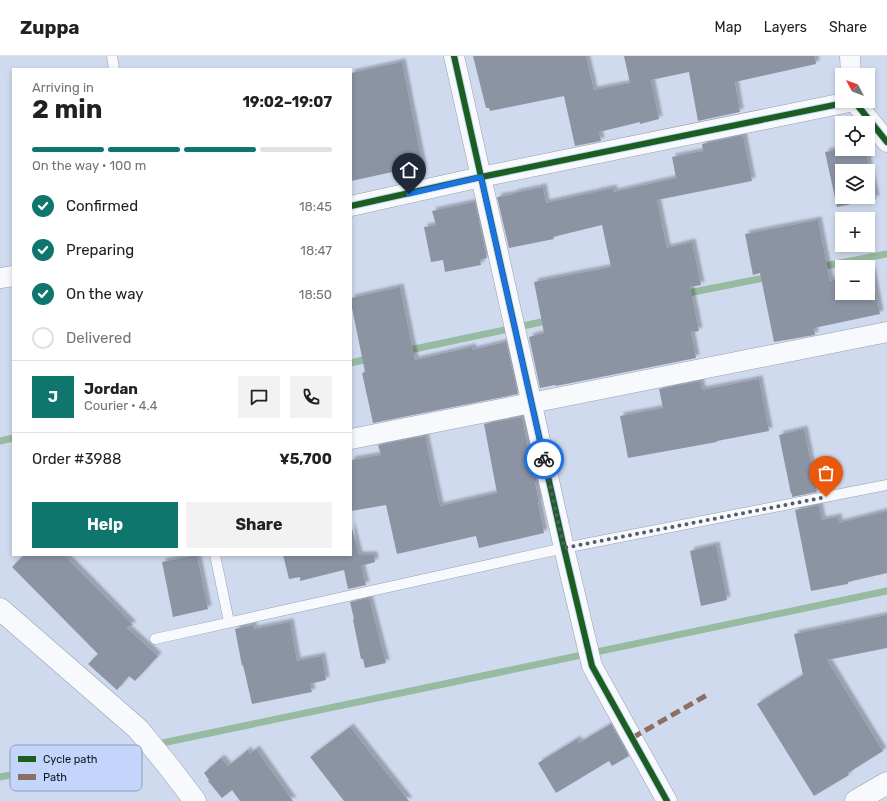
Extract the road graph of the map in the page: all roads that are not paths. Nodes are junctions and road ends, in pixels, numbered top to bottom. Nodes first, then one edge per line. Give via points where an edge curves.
1 (112, 56) edge
2 (454, 56) edge
3 (850, 56) edge
4 (114, 68) edge
5 (851, 68) edge
6 (835, 105) edge
7 (860, 108) edge
8 (887, 142) edge
9 (481, 177) junction
10 (352, 206) edge
11 (12, 276) edge
12 (0, 278) edge
13 (887, 332) edge
14 (532, 403) junction
15 (352, 439) edge
16 (887, 485) edge
17 (564, 548) junction
18 (215, 556) edge
19 (0, 609) edge
20 (229, 622) junction
21 (155, 639) dead end
22 (887, 783) edge
23 (195, 801) edge
24 (667, 801) edge
25 (856, 801) edge

1 - 4 lane
2 - 9 street
3 - 5 street
6 - 9 street
7 - 8 street
9 - 10 street
9 - 14 street
11 - 12 street
13 - 14 street
14 - 15 street
14 - 17 street
16 - 17 lane
17 - 20 lane
17 - 24 street via 592,666
18 - 20 lane
19 - 23 street via 138,729
20 - 21 lane
22 - 25 street

